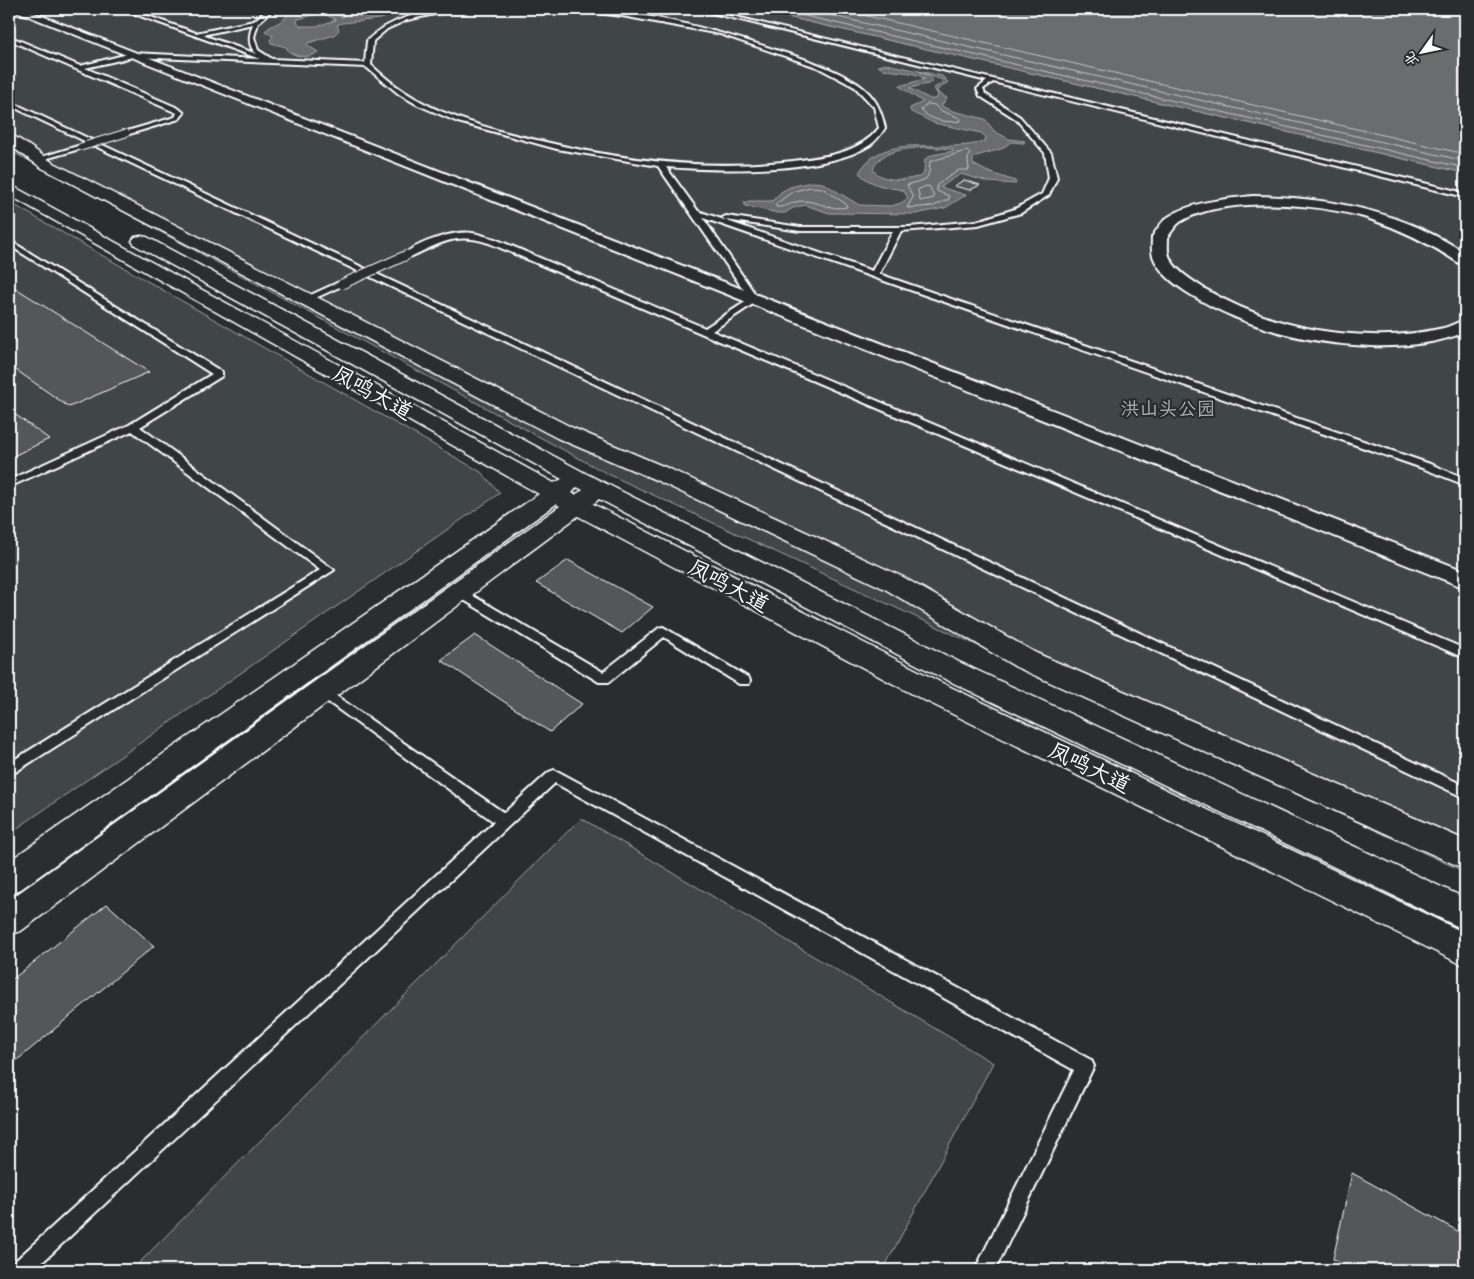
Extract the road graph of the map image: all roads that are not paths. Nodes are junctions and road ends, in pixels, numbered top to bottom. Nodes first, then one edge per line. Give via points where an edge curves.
1 (16, 9) edge
2 (124, 9) edge
3 (271, 9) edge
4 (456, 9) edge
5 (569, 9) edge
6 (698, 9) edge
7 (256, 22) junction
8 (196, 34) junction
9 (9, 38) edge
10 (134, 55) junction
11 (271, 61) junction
12 (368, 65) junction
13 (79, 68) junction
14 (992, 80) junction
15 (9, 103) edge
16 (9, 138) edge
17 (38, 159) junction
18 (661, 165) junction
19 (9, 169) edge
20 (9, 189) edge
21 (1465, 195) edge
22 (696, 213) junction
23 (898, 229) junction
24 (9, 242) edge
25 (1465, 260) edge
26 (874, 275) junction
27 (306, 299) junction
28 (755, 300) junction
29 (1465, 325) edge
30 (705, 332) junction
31 (133, 426) junction
32 (1465, 482) edge
33 (9, 484) edge
34 (576, 491) junction
35 (1465, 580) edge
36 (458, 591) junction
37 (1465, 654) edge
38 (744, 681) dead end
39 (322, 691) junction
40 (9, 770) edge
41 (1465, 792) edge
42 (505, 822) junction
43 (1465, 854) edge
44 (9, 879) edge
45 (1465, 915) edge
46 (9, 920) edge
47 (1465, 950) edge
48 (20, 1270) edge
49 (985, 1270) edge

1 - 10 street
2 - 8 lane
3 - 7 lane
4 - 12 lane via 406,19 385,28 370,41
5 - 18 lane via 622,14 721,33 819,66 857,86 877,107 882,128 868,144 837,157 776,166
6 - 14 lane
7 - 8 lane
7 - 11 lane via 251,37 256,51
8 - 11 lane
9 - 13 lane
10 - 11 lane
10 - 13 lane
10 - 28 street
11 - 12 lane
12 - 18 lane via 402,94 468,124 554,147
13 - 17 lane, bridge via 181,113 177,118
14 - 21 lane
14 - 23 lane via 980,89 982,95 1018,118 1047,151 1053,178 1046,195 1018,211 978,223
15 - 41 lane
16 - 17 main road
17 - 27 main road
18 - 22 lane
19 - 34 main road, 凤鸣大道
20 - 34 main road, 凤鸣大道
22 - 23 lane via 800,228
22 - 26 lane
22 - 28 lane
23 - 26 lane
24 - 31 lane via 219,374
25 - 29 street via 1437,241 1393,222 1342,208 1290,201 1242,201 1202,207 1173,220 1160,236 1161,256 1178,278 1209,300 1254,319 1302,332 1354,340 1413,340 1458,330
26 - 32 lane
27 - 30 lane, bridge via 440,241 471,235
27 - 43 main road via 565,433 894,583 1026,660
28 - 30 lane
28 - 35 street
30 - 37 lane
31 - 33 lane
31 - 40 lane via 328,570
34 - 36 main road
34 - 44 main road
34 - 45 main road, 凤鸣大道
34 - 47 main road, 凤鸣大道 via 930,690
36 - 38 lane via 604,679 663,631
36 - 39 main road
39 - 42 lane
39 - 46 main road
42 - 48 lane
42 - 49 lane via 554,776 1084,1066

